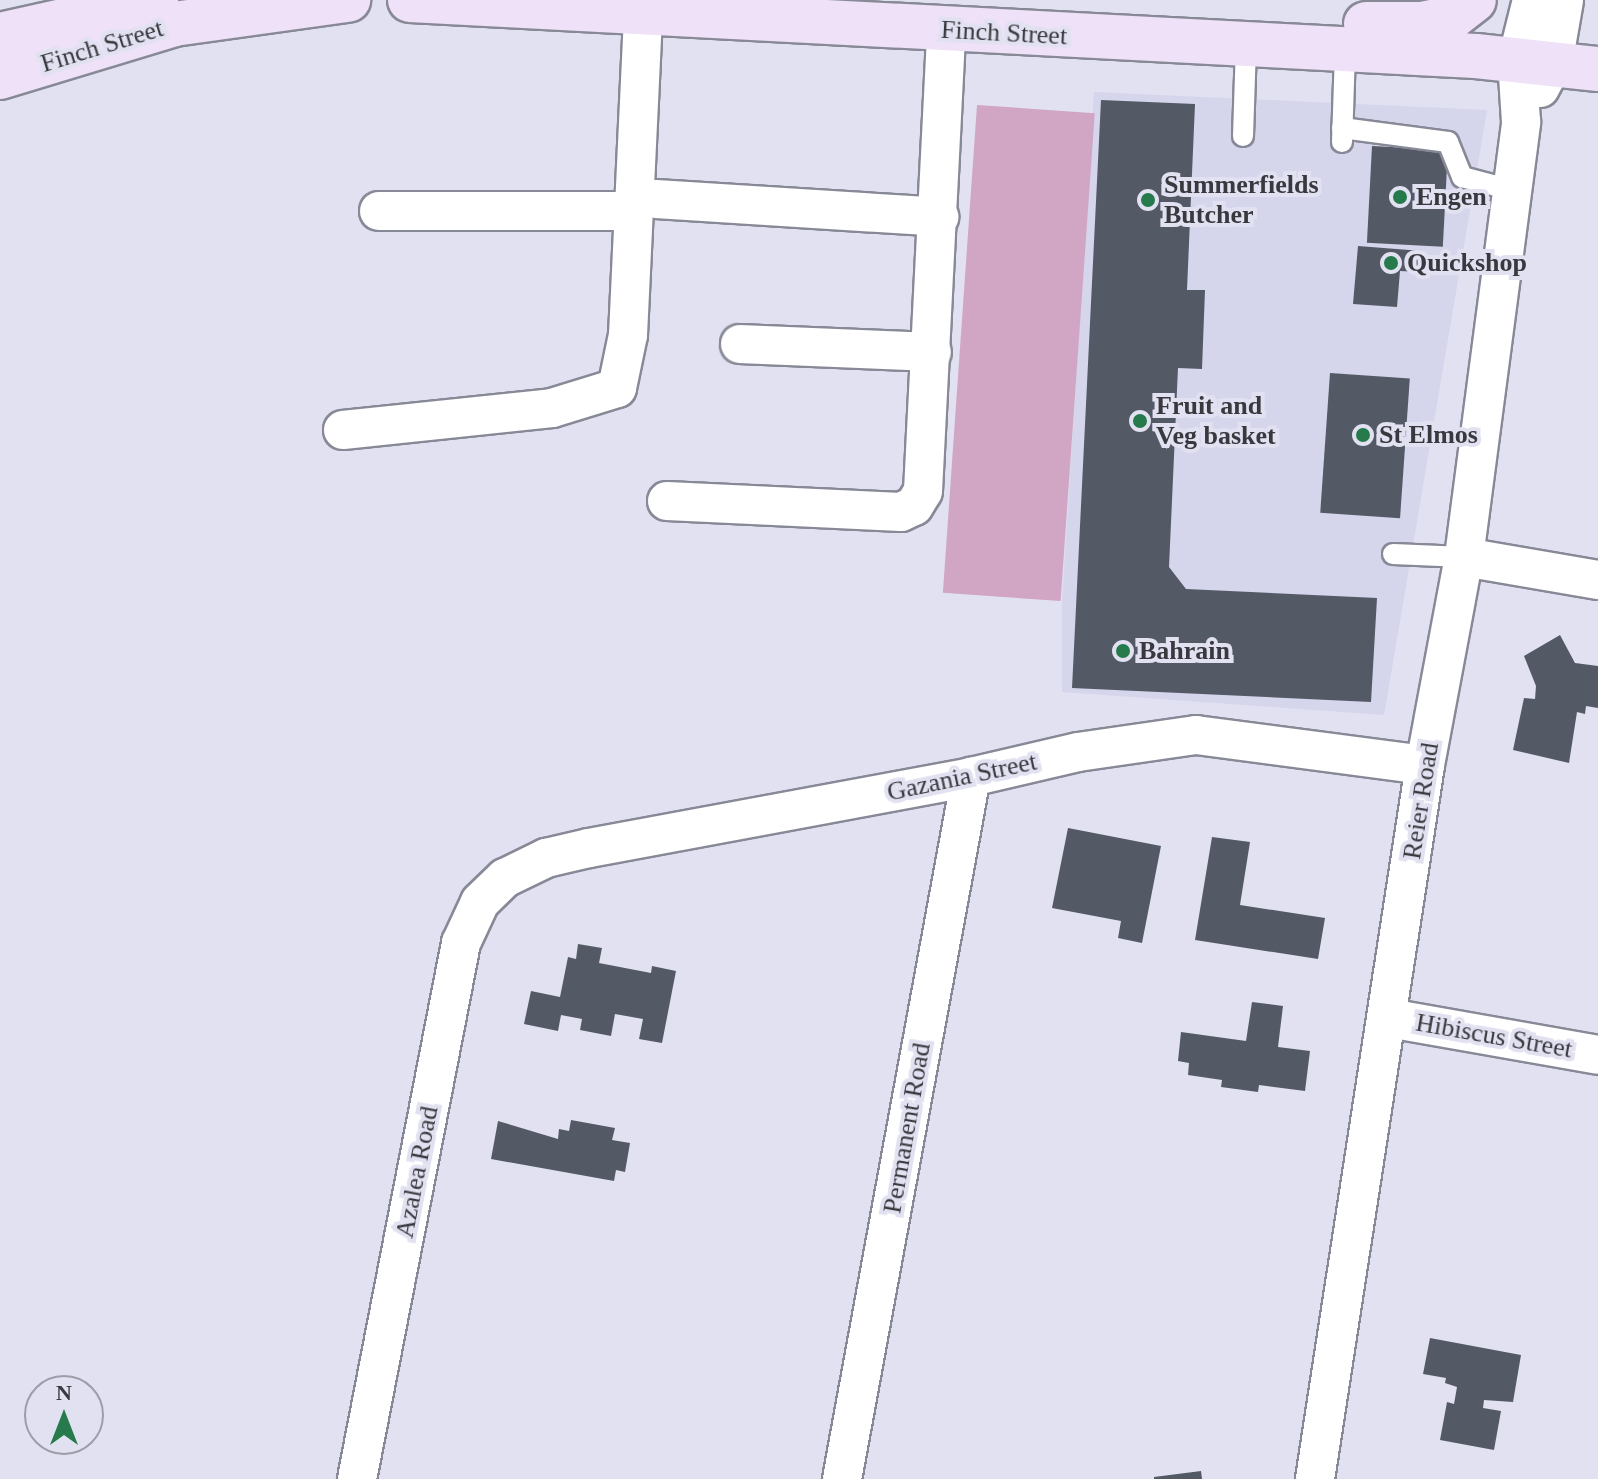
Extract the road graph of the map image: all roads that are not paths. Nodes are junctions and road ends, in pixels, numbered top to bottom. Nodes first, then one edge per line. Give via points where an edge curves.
1 (48, 0) edge
2 (156, 0) edge
3 (410, 0) edge
4 (1474, 0) edge
5 (1532, 0) edge
6 (1564, 0) edge
7 (336, 1) edge
8 (509, 4) edge
9 (867, 13) edge
10 (643, 14) junction
11 (0, 17) edge
12 (946, 31) junction
13 (0, 35) edge
14 (1112, 39) junction
15 (1246, 47) junction
16 (1345, 52) junction
17 (1535, 62) junction
18 (1598, 69) edge
19 (0, 77) edge
20 (1243, 136) dead end
21 (1512, 190) junction
22 (645, 205) junction
23 (379, 211) dead end
24 (939, 217) junction
25 (740, 344) dead end
26 (932, 352) junction
27 (343, 430) dead end
28 (667, 501) dead end
29 (1393, 554) dead end
30 (1464, 557) junction
31 (1598, 580) edge
32 (1425, 765) junction
33 (971, 777) junction
34 (505, 878) joint
35 (1389, 1018) junction
36 (1598, 1055) edge
37 (357, 1479) edge
38 (842, 1479) edge
39 (1315, 1479) edge

1 - 11 street
2 - 13 street, Finch Street
3 - 8 street, Finch Street
4 - 14 street via 1451,18 1421,24 1247,24
5 - 17 street, Reier Road
6 - 17 street, Reier Road
7 - 19 street, Finch Street via 174,24
8 - 10 street, Finch Street
9 - 10 street, Finch Street
9 - 12 street, Finch Street
10 - 22 street
12 - 14 street, Finch Street
12 - 24 street
14 - 15 street, Finch Street
15 - 16 street, Finch Street
15 - 20 lane
16 - 17 street, Finch Street
16 - 21 lane via 1342,135 1448,142 1462,177
17 - 18 street, Finch Street
17 - 21 street, Reier Road
21 - 30 street, Reier Road
22 - 23 street
22 - 24 street
22 - 27 street via 617,388 552,408
24 - 26 street
25 - 26 street
26 - 28 street via 923,491 914,506 883,513
29 - 30 lane
30 - 31 street
30 - 32 street, Reier Road
32 - 33 street, Gazania Street via 1196,735 1078,752
32 - 35 street, Reier Road
33 - 34 street, Gazania Street via 589,848 546,858
33 - 38 street, Permanent Road
34 - 37 street, Azalea Road via 480,902 461,943
35 - 36 street, Hibiscus Street
35 - 39 street, Reier Road

